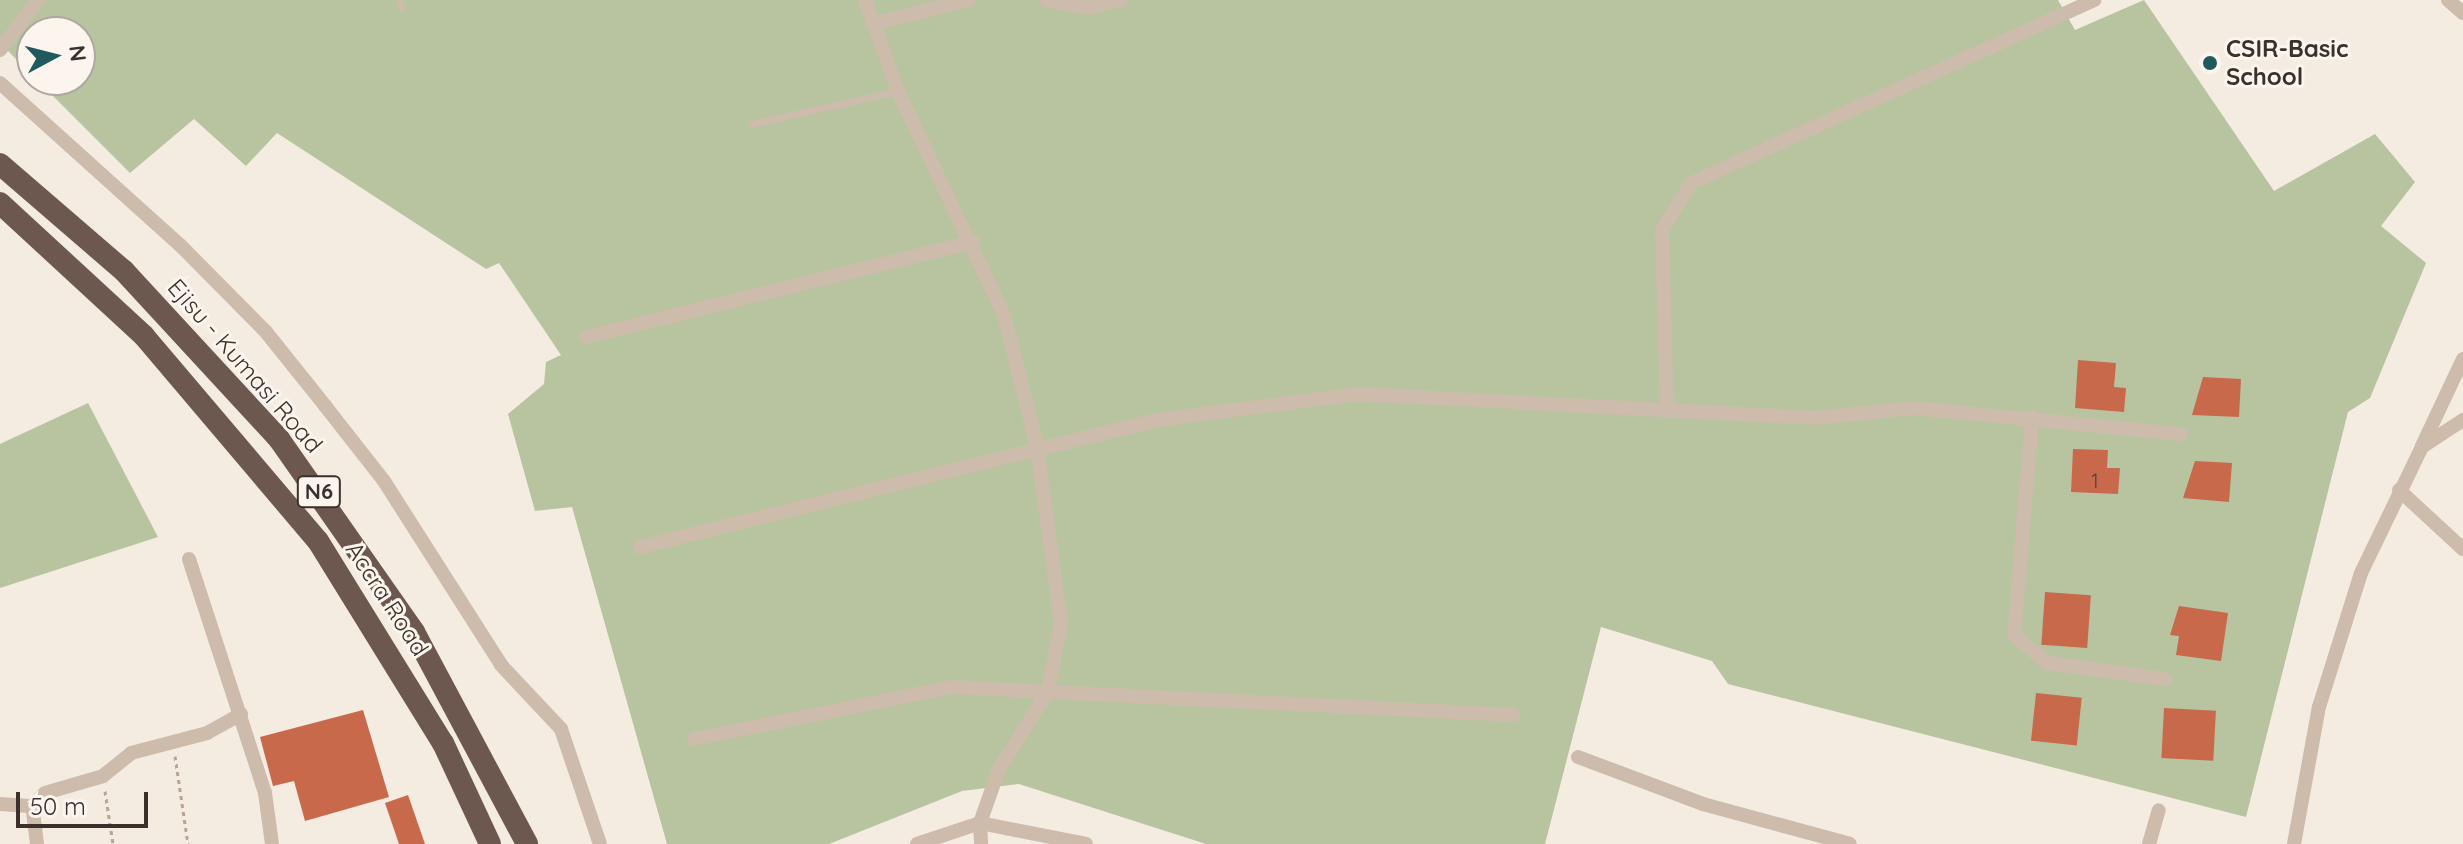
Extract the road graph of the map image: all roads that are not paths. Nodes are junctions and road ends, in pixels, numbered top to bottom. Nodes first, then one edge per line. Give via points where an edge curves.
1 (38, 0) edge
2 (865, 0) edge
3 (969, 0) edge
4 (1046, 0) edge
5 (1121, 0) edge
6 (2094, 0) edge
7 (2448, 0) edge
8 (2463, 13) edge
9 (872, 24) junction
10 (0, 50) edge
11 (0, 83) edge
12 (898, 91) junction
13 (751, 124) dead end
14 (0, 164) edge
15 (0, 203) edge
16 (974, 242) junction
17 (586, 337) dead end
18 (2463, 359) edge
19 (1667, 411) junction
20 (2032, 417) junction
21 (2463, 420) edge
22 (2181, 434) dead end
23 (1037, 446) junction
24 (2422, 447) junction
25 (2399, 490) junction
26 (640, 547) dead end
27 (2463, 549) edge
28 (189, 559) dead end
29 (2165, 679) dead end
30 (1048, 691) junction
31 (241, 714) junction
32 (1513, 715) dead end
33 (694, 739) dead end
34 (1578, 757) dead end
35 (0, 804) edge
36 (32, 806) junction
37 (2159, 810) dead end
38 (980, 823) junction
39 (37, 844) edge
40 (272, 844) edge
41 (490, 844) edge
42 (527, 844) edge
43 (600, 844) edge
44 (917, 844) edge
45 (981, 844) edge
46 (1086, 844) edge
47 (1850, 844) edge
48 (2149, 844) edge
49 (2294, 844) edge

1 - 10 street
2 - 9 street
3 - 9 street
4 - 5 street via 1088,8
6 - 19 street via 1691,183 1662,230
7 - 8 street
9 - 12 street
11 - 43 street via 180,245 309,386 384,481 501,665 561,729
12 - 13 lane
12 - 16 street
14 - 42 highway, Ejisu - Kumasi Road / N6 via 184,332 347,529 461,712
15 - 41 highway, Accra Road / N6 via 144,336 310,530 415,693
16 - 17 street
16 - 23 street via 1004,315
18 - 24 street
19 - 20 street via 1815,418 1914,408
19 - 23 street via 1358,394 1157,420
20 - 22 street
20 - 29 street via 2014,635 2047,663
21 - 24 street
23 - 26 street
23 - 30 street via 1061,624
24 - 25 street
25 - 27 street
25 - 49 street via 2361,573 2319,707
28 - 31 street
30 - 32 street
30 - 33 street via 905,692
30 - 38 street via 999,769
31 - 36 street via 173,744 131,753 103,776 45,793
31 - 40 street
34 - 47 street via 1703,804
35 - 36 street
36 - 39 street
37 - 48 street
38 - 44 street
38 - 45 street
38 - 46 street

